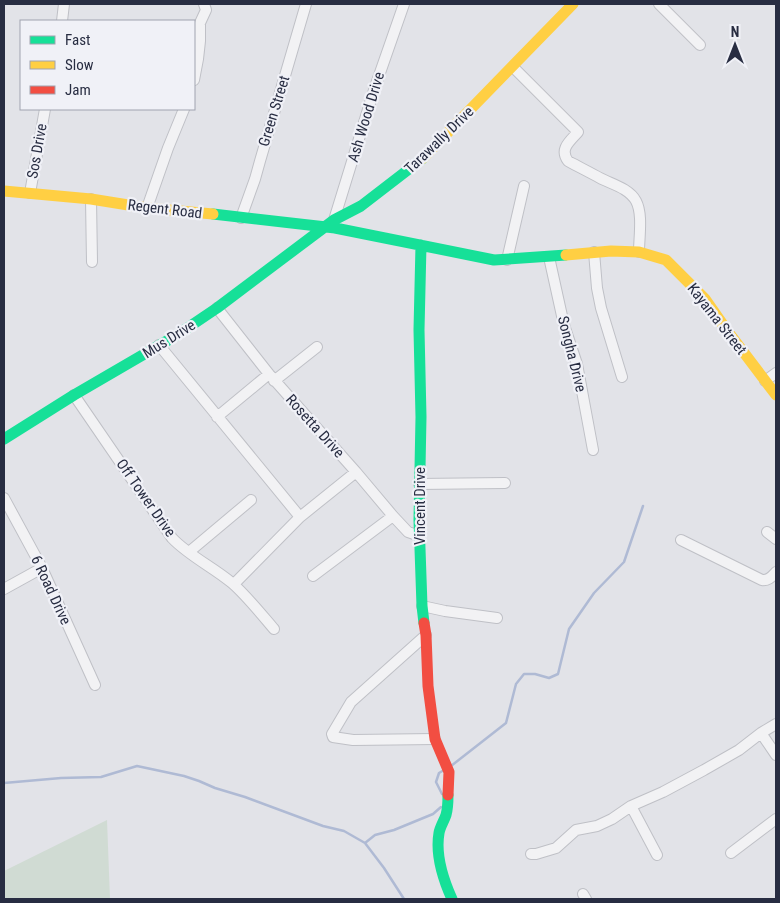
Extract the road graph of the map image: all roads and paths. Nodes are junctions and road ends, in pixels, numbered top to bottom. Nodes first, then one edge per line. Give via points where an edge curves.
1 (64, 4) edge
2 (204, 4) edge
3 (306, 4) edge
4 (404, 4) edge
5 (573, 4) edge
6 (659, 4) edge
7 (62, 20) edge
8 (700, 45) dead end
9 (513, 67) junction
10 (195, 75) edge
11 (45, 110) edge
12 (184, 110) edge
13 (524, 186) dead end
14 (4, 191) edge
15 (30, 193) junction
16 (91, 200) junction
17 (147, 208) junction
18 (241, 218) junction
19 (330, 224) junction
20 (421, 245) junction
21 (594, 252) junction
22 (639, 252) junction
23 (549, 257) junction
24 (500, 260) junction
25 (92, 262) dead end
26 (217, 308) junction
27 (159, 345) junction
28 (317, 347) dead end
29 (776, 373) edge
30 (271, 377) junction
31 (622, 377) dead end
32 (765, 381) junction
33 (74, 395) junction
34 (776, 395) edge
35 (217, 417) junction
36 (4, 439) edge
37 (593, 450) dead end
38 (356, 472) junction
39 (505, 482) dead end
40 (419, 484) junction
41 (4, 498) edge
42 (251, 500) dead end
43 (393, 516) junction
44 (300, 517) junction
45 (767, 532) dead end
46 (420, 536) junction
47 (776, 539) edge
48 (681, 540) dead end
49 (189, 552) junction
50 (42, 568) junction
51 (776, 572) edge
52 (313, 576) dead end
53 (234, 584) junction
54 (4, 589) edge
55 (422, 606) junction
56 (497, 618) dead end
57 (274, 629) dead end
58 (426, 635) junction
59 (95, 685) dead end
60 (776, 724) edge
61 (761, 732) junction
62 (436, 739) junction
63 (776, 755) edge
64 (631, 806) junction
65 (776, 819) edge
66 (731, 853) dead end
67 (531, 854) dead end
68 (657, 855) dead end
69 (452, 899) edge

1 - 7 street
2 - 10 street via 206,10 200,23
3 - 18 street, Green Street
4 - 19 street, Ash Wood Drive
5 - 9 street, Tarawally Drive
6 - 8 street
9 - 19 street, Tarawally Drive via 421,161 362,206
9 - 22 street via 578,132 564,150 568,161 622,188 636,201 640,214
11 - 15 street, Sos Drive
12 - 17 street
13 - 24 street
14 - 15 street, Regent Road
15 - 16 street, Regent Road
16 - 17 street, Regent Road
16 - 25 street
17 - 18 street, Regent Road
18 - 19 street, Regent Road
19 - 20 street, Kayama Street
19 - 26 street, Mus Drive
20 - 24 street, Kayama Street
20 - 40 street, Vincent Drive
21 - 22 street, Kayama Street
21 - 23 street, Kayama Street
21 - 31 street via 601,308
22 - 32 street, Kayama Street via 666,260 677,270 705,299
23 - 24 street, Kayama Street
23 - 37 street, Songha Drive via 564,325 577,364
26 - 27 street, Mus Drive
26 - 30 street, Rosetta Drive
27 - 33 street, Mus Drive
27 - 35 street
28 - 30 street
29 - 32 street
30 - 35 street
30 - 38 street, Rosetta Drive
32 - 34 street, Kayama Street
33 - 36 street, Mus Drive
33 - 49 street, Off Tower Drive via 172,538
35 - 44 street
38 - 43 street, Rosetta Drive
38 - 44 street
39 - 40 street
40 - 46 street, Vincent Drive
41 - 50 street, 6 Road Drive
42 - 49 street
43 - 46 street, Rosetta Drive via 408,532
43 - 52 street
44 - 53 street
45 - 47 street
46 - 55 street, Vincent Drive
48 - 51 street via 762,580 766,581
49 - 53 street, Off Tower Drive
50 - 54 street
50 - 59 street, 6 Road Drive
53 - 57 street, Off Tower Drive
55 - 56 street
55 - 58 street, Vincent Drive
58 - 62 street, Vincent Drive via 428,686
58 - 62 street via 351,702 332,734 353,740
60 - 61 street
61 - 63 street
61 - 64 street via 739,750 704,770
62 - 69 street, Vincent Drive via 447,768 448,803 438,846 446,888
64 - 67 street via 596,826 576,830 556,848
64 - 68 street
65 - 66 street

